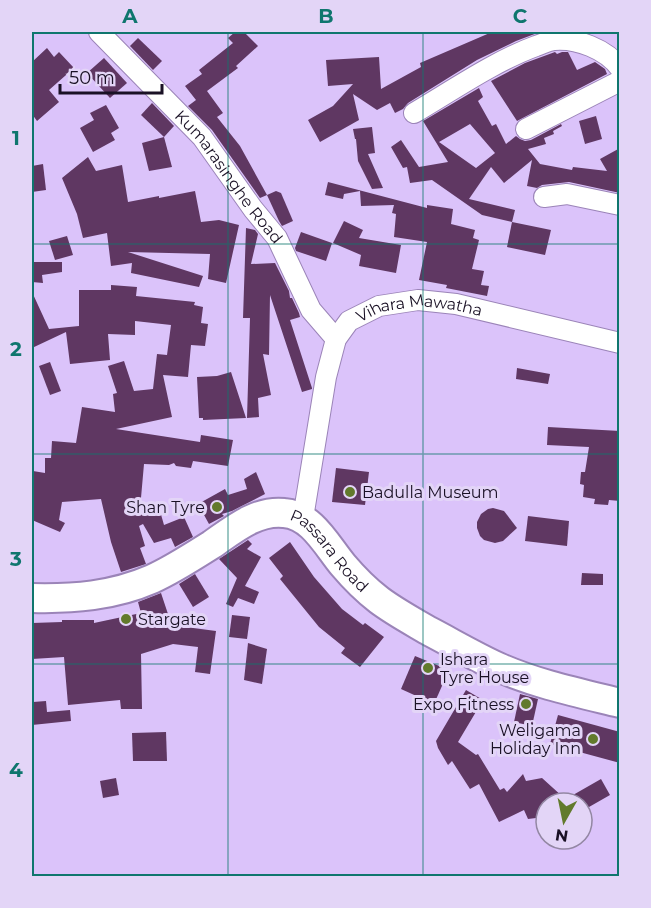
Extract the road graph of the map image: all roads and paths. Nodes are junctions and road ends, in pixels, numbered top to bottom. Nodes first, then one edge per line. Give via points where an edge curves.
1 (99, 32) edge
2 (620, 68) edge
3 (620, 81) edge
4 (414, 113) dead end
5 (526, 129) dead end
6 (544, 197) dead end
7 (620, 205) edge
8 (336, 339) junction
9 (620, 343) edge
10 (303, 518) junction
11 (32, 598) edge
12 (620, 703) edge

1 - 8 street, Kumarasinghe Road via 202,137 277,238 311,310
2 - 4 street via 593,47 553,40 516,54
3 - 5 street
6 - 7 street via 567,194
8 - 9 street, Vihara Mawatha via 349,321 380,306 418,300 456,304
8 - 10 street, Vihara Mawatha
10 - 11 highway, Passara Road via 279,512 251,519 172,568 117,590 84,597
10 - 12 highway, Passara Road via 366,589 403,616 498,667

